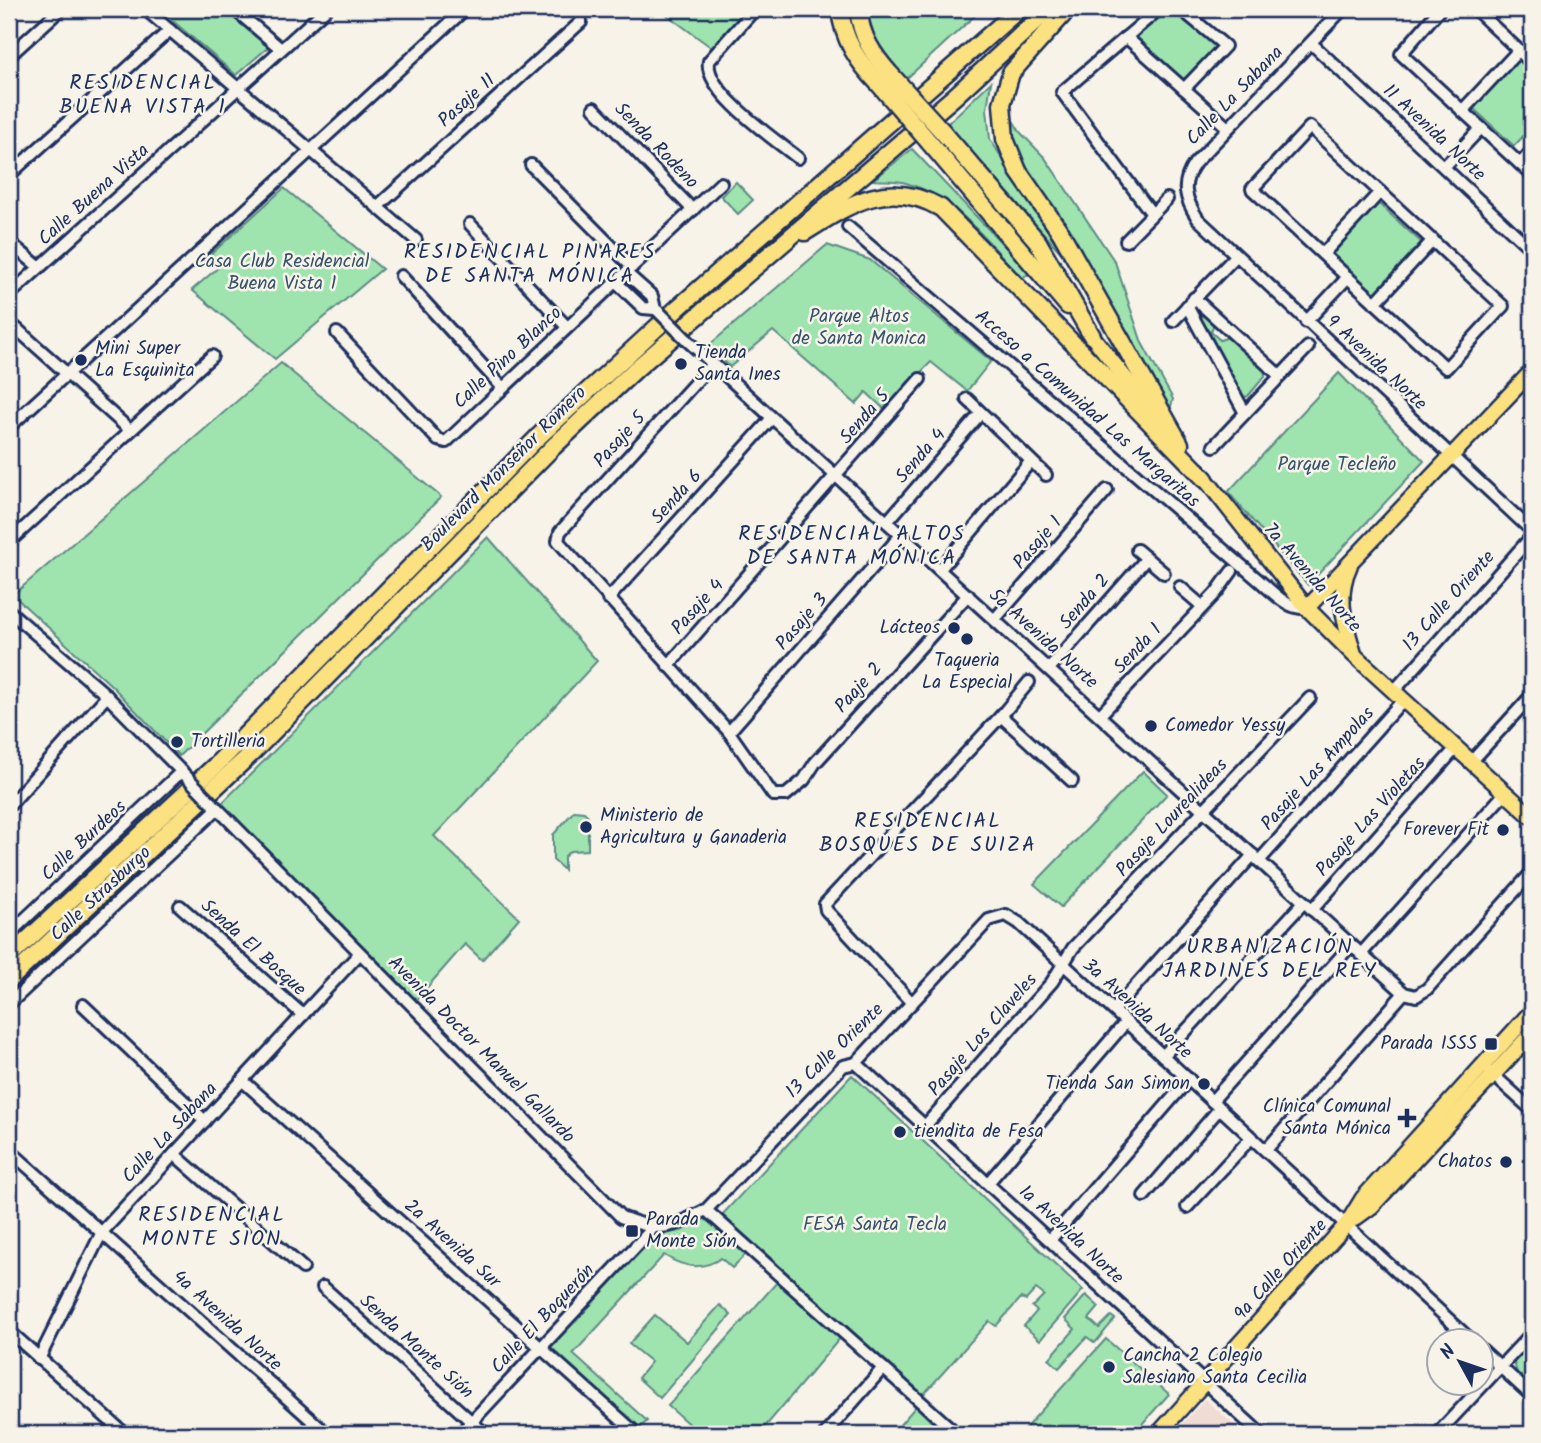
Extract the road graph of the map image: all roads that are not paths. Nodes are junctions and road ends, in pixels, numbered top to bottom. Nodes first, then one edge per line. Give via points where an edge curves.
1 (61, 9) edge
2 (145, 9) edge
3 (234, 9) edge
4 (327, 9) edge
5 (465, 9) edge
6 (755, 9) edge
7 (840, 9) edge
8 (858, 9) edge
9 (1005, 9) edge
10 (1019, 9) edge
11 (1049, 9) edge
12 (1068, 9) edge
13 (1159, 9) edge
14 (1181, 9) edge
15 (1343, 9) edge
16 (1440, 9) edge
17 (1475, 9) edge
18 (581, 22) dead end
19 (170, 30) junction
20 (1126, 37) junction
21 (1311, 43) junction
22 (281, 49) junction
23 (1519, 50) junction
24 (9, 55) edge
25 (959, 62) junction
26 (1532, 63) edge
27 (885, 80) junction
28 (1184, 89) junction
29 (239, 90) junction
30 (594, 108) dead end
31 (1462, 111) junction
32 (1228, 128) junction
33 (1481, 128) junction
34 (308, 150) junction
35 (1532, 151) edge
36 (798, 158) dead end
37 (1520, 164) junction
38 (531, 165) dead end
39 (1444, 167) junction
40 (9, 175) edge
41 (1532, 175) edge
42 (722, 183) dead end
43 (1380, 192) junction
44 (1167, 199) dead end
45 (377, 207) junction
46 (693, 210) junction
47 (1152, 214) junction
48 (1198, 219) joint
49 (470, 224) dead end
50 (848, 227) dead end
51 (416, 240) dead end
52 (1433, 240) junction
53 (9, 242) edge
54 (1126, 242) dead end
55 (1532, 250) edge
56 (1323, 254) junction
57 (1236, 256) junction
58 (756, 262) junction
59 (39, 267) junction
60 (629, 270) junction
61 (401, 276) dead end
62 (1348, 277) junction
63 (616, 282) junction
64 (9, 295) edge
65 (1191, 302) junction
66 (1375, 303) junction
67 (656, 310) junction
68 (1173, 321) dead end
69 (1307, 322) junction
70 (9, 323) edge
71 (567, 327) junction
72 (337, 333) dead end
73 (1092, 335) junction
74 (1308, 347) dead end
75 (212, 356) dead end
76 (712, 364) junction
77 (1532, 370) edge
78 (67, 373) junction
79 (1280, 376) junction
80 (920, 379) dead end
81 (502, 387) junction
82 (967, 399) dead end
83 (981, 413) junction
84 (1245, 414) junction
85 (772, 418) junction
86 (9, 427) edge
87 (130, 430) junction
88 (1214, 446) dead end
89 (1182, 450) junction
90 (1450, 456) junction
91 (1031, 461) junction
92 (1046, 475) dead end
93 (837, 476) junction
94 (1205, 479) junction
95 (1107, 490) dead end
96 (887, 522) junction
97 (1532, 531) edge
98 (901, 535) junction
99 (1532, 536) edge
100 (9, 542) edge
101 (1137, 550) dead end
102 (1355, 555) junction
103 (1147, 558) junction
104 (940, 569) junction
105 (1232, 571) dead end
106 (1164, 573) dead end
107 (1180, 587) dead end
108 (968, 595) junction
109 (608, 599) junction
110 (1202, 606) junction
111 (1307, 608) junction
112 (10, 614) edge
113 (995, 620) junction
114 (1354, 655) junction
115 (668, 666) junction
116 (1049, 669) junction
117 (1028, 682) dead end
118 (1532, 695) edge
119 (107, 696) junction
120 (1399, 696) junction
121 (1310, 698) dead end
122 (1100, 715) junction
123 (1001, 716) junction
124 (729, 732) junction
125 (1457, 748) junction
126 (1471, 762) junction
127 (184, 773) junction
128 (1072, 781) dead end
129 (1505, 793) junction
130 (9, 806) edge
131 (215, 806) junction
132 (1204, 810) junction
133 (1532, 817) edge
134 (1256, 858) junction
135 (1532, 872) edge
136 (180, 906) dead end
137 (1308, 906) junction
138 (989, 920) joint
139 (9, 934) edge
140 (1351, 945) junction
141 (359, 954) junction
142 (1361, 954) junction
143 (9, 957) edge
144 (1062, 964) junction
145 (9, 980) edge
146 (1404, 993) junction
147 (912, 1003) junction
148 (9, 1004) edge
149 (83, 1005) dead end
150 (1114, 1010) junction
151 (1532, 1011) edge
152 (303, 1015) junction
153 (1126, 1022) junction
154 (1532, 1033) edge
155 (1163, 1056) junction
156 (856, 1063) junction
157 (1488, 1070) junction
158 (1189, 1079) junction
159 (243, 1081) junction
160 (1216, 1104) junction
161 (1532, 1110) edge
162 (205, 1121) junction
163 (925, 1126) junction
164 (1252, 1137) junction
165 (9, 1150) edge
166 (1266, 1150) junction
167 (174, 1154) junction
168 (988, 1183) junction
169 (1144, 1196) dead end
170 (1187, 1207) dead end
171 (706, 1210) junction
172 (1347, 1224) junction
173 (652, 1229) junction
174 (102, 1232) junction
175 (1050, 1240) junction
176 (303, 1268) dead end
177 (323, 1287) dead end
178 (1458, 1328) edge
179 (9, 1331) edge
180 (1532, 1333) edge
181 (541, 1348) junction
182 (39, 1359) junction
183 (1496, 1363) edge
184 (1500, 1367) junction
185 (883, 1368) junction
186 (1205, 1383) junction
187 (1532, 1396) edge
188 (472, 1422) junction
189 (125, 1434) edge
190 (327, 1434) edge
191 (460, 1434) edge
192 (485, 1434) edge
193 (637, 1434) edge
194 (825, 1434) edge
195 (957, 1434) edge
196 (1158, 1434) edge
197 (1261, 1434) edge
198 (1437, 1434) edge

1 - 24 street
2 - 19 street
3 - 22 street
4 - 22 street, Calle Buena Vista
5 - 34 street
6 - 36 street via 709,61 708,70 725,96
7 - 27 highway via 847,41 859,63
8 - 27 highway via 862,35
9 - 25 highway
10 - 25 highway, Boulevard Monseñor Romero
11 - 58 highway, Boulevard Monseñor Romero via 954,96
12 - 89 highway via 1011,73 1002,104 1005,139 1018,171 1061,233
13 - 20 street
14 - 28 street via 1224,46
15 - 21 street, Calle La Sabana
16 - 31 street via 1401,54
17 - 23 street
18 - 45 street, Pasaje 11
19 - 29 street
19 - 40 street
20 - 28 street
20 - 47 street via 1062,92
21 - 32 street, Calle La Sabana
21 - 39 street, 11 Avenida Norte
22 - 29 street, Calle Buena Vista
23 - 26 street
23 - 31 street
25 - 143 highway, Boulevard Monseñor Romero via 538,437 215,766
27 - 73 highway, bridge via 929,142
27 - 73 highway, bridge via 942,131 1038,242
28 - 32 street
29 - 34 street
29 - 59 street, Calle Buena Vista
30 - 46 street, Senda Rodeno
31 - 33 street
32 - 48 street, Calle La Sabana via 1186,176 1184,189
33 - 37 street
33 - 39 street
34 - 45 street
34 - 78 street
35 - 37 street
37 - 41 street
38 - 60 street, 5a Avenida Norte
39 - 55 street, 11 Avenida Norte
42 - 46 street, Calle Pino Blanco
43 - 52 street
43 - 56 street
43 - 56 street via 1310,127 1252,189
44 - 47 street
45 - 51 street
46 - 60 street, Calle Pino Blanco
47 - 54 street
48 - 57 street, 9 Avenida Norte
49 - 71 street
50 - 111 street, Acceso a Comunidad Las Margaritas via 1262,583 1289,605
52 - 66 street
52 - 66 street via 1503,306 1446,368
53 - 59 street
56 - 62 street
57 - 65 street
57 - 69 street, 9 Avenida Norte
58 - 94 highway via 865,198 894,194 929,201 953,216
58 - 145 highway, Boulevard Monseñor Romero via 553,447 252,753
59 - 64 street, Calle Buena Vista
60 - 63 street, Calle Pino Blanco
60 - 67 street, 5a Avenida Norte via 652,296
61 - 81 street
62 - 66 street
62 - 69 street
63 - 67 street, 5a Avenida Norte via 643,308
63 - 71 street, Calle Pino Blanco
65 - 68 street
65 - 79 street
65 - 84 street
67 - 76 street, 5a Avenida Norte, bridge
69 - 90 street, 9 Avenida Norte
70 - 78 street
71 - 81 street, Calle Pino Blanco
72 - 81 street, Calle Pino Blanco via 442,443
73 - 89 main road, 7a Avenida Norte
74 - 79 street
75 - 87 street
76 - 85 street, 5a Avenida Norte
76 - 109 street, Pasaje 5 via 560,532 558,541
77 - 90 main road
78 - 86 street
78 - 87 street
79 - 84 street
80 - 93 street, Senda 5
82 - 83 street
83 - 91 street
83 - 96 street, Senda 4
84 - 88 street
85 - 93 street, 5a Avenida Norte
85 - 109 street, Senda 6
87 - 100 street
89 - 94 main road, 7a Avenida Norte
90 - 97 street, 9 Avenida Norte
90 - 102 main road
91 - 92 street
91 - 104 street
93 - 96 street, 5a Avenida Norte
93 - 115 street, Pasaje 4
94 - 111 main road, 7a Avenida Norte
95 - 113 street, Pasaje 1
96 - 98 street, 5a Avenida Norte
98 - 104 street, 5a Avenida Norte
98 - 124 street, Pasaje 3
99 - 120 street, 13 Calle Oriente
101 - 103 street
102 - 111 main road
102 - 114 main road via 1340,593
103 - 106 street
103 - 116 street, Senda 2
104 - 108 street, 5a Avenida Norte
105 - 110 street, Senda 1
107 - 110 street
108 - 113 street, 5a Avenida Norte
108 - 124 street, Paaje 2 via 786,795 773,795
109 - 115 street
110 - 122 street, Senda 1
111 - 114 main road, 7a Avenida Norte
112 - 119 street, Avenida Doctor Manuel Gallardo
113 - 116 street, 5a Avenida Norte
114 - 120 main road, 7a Avenida Norte
115 - 124 street
116 - 122 street, 5a Avenida Norte
117 - 123 street
118 - 126 street
119 - 127 street, Avenida Doctor Manuel Gallardo
119 - 130 street
120 - 125 main road, 7a Avenida Norte
120 - 134 street, Pasaje Las Ampolas
121 - 132 street, Pasaje Lourealideas
122 - 132 street, 5a Avenida Norte
123 - 128 street
123 - 147 street via 825,904
125 - 126 main road, 7a Avenida Norte
125 - 137 street, Pasaje Las Violetas
126 - 129 main road, 7a Avenida Norte
127 - 131 street, Avenida Doctor Manuel Gallardo, bridge
127 - 139 street, Calle Burdeos
129 - 133 main road, 7a Avenida Norte
129 - 142 street
131 - 141 street, Avenida Doctor Manuel Gallardo
131 - 148 street, Calle Strasburgo
132 - 134 street, 5a Avenida Norte
132 - 144 street, Pasaje Lourealideas
134 - 137 street, 5a Avenida Norte
134 - 150 street, Pasaje Las Ampolas
135 - 146 street via 1427,989 1416,996
136 - 152 street, Senda El Bosque
137 - 140 street, 5a Avenida Norte
137 - 155 street, Pasaje Las Violetas
138 - 144 street, 3a Avenida Norte via 1006,915
138 - 147 street, 13 Calle Oriente
140 - 142 street, 5a Avenida Norte
140 - 160 street
141 - 152 street, Calle La Sabana
141 - 173 street, Avenida Doctor Manuel Gallardo via 621,1217
142 - 146 street, 5a Avenida Norte
144 - 150 street, 3a Avenida Norte
144 - 163 street, Pasaje Los Claveles via 1052,982
146 - 166 street
147 - 156 street, 13 Calle Oriente
149 - 162 street
150 - 153 street, 3a Avenida Norte
151 - 157 main road, 9a Calle Oriente
152 - 159 street, Calle La Sabana
153 - 155 street, 3a Avenida Norte
153 - 168 street
154 - 157 main road, 9a Calle Oriente
155 - 158 street, 3a Avenida Norte
156 - 163 street, 1a Avenida Norte
156 - 171 street, 13 Calle Oriente via 844,1066
157 - 161 street
157 - 172 main road, 9a Calle Oriente via 1372,1206
158 - 160 street, 3a Avenida Norte
158 - 175 street
159 - 162 street, Calle La Sabana
159 - 181 street, 2a Avenida Sur
160 - 164 street, 3a Avenida Norte
160 - 169 street
162 - 167 street, Calle La Sabana
163 - 168 street, 1a Avenida Norte
164 - 166 street, 3a Avenida Norte
164 - 170 street
165 - 174 street, 4a Avenida Norte
166 - 172 street, 3a Avenida Norte
167 - 174 street, Calle La Sabana
167 - 176 street
168 - 175 street, 1a Avenida Norte
171 - 173 street
171 - 185 street
172 - 178 street, 3a Avenida Norte
172 - 186 main road, 9a Calle Oriente
173 - 181 street, Calle El Boquerón
174 - 182 street, Calle La Sabana
174 - 190 street, 4a Avenida Norte
175 - 186 street, 1a Avenida Norte
177 - 188 street, Senda Monte Sión
179 - 182 street
180 - 184 street
181 - 188 street, Calle El Boquerón
181 - 193 street, 2a Avenida Sur
182 - 189 street
183 - 184 street
184 - 187 street
184 - 198 street
185 - 194 street
185 - 195 street
186 - 196 main road, 9a Calle Oriente
186 - 197 street, 1a Avenida Norte
188 - 191 street, Calle El Boquerón
188 - 192 street, Senda Monte Sión

